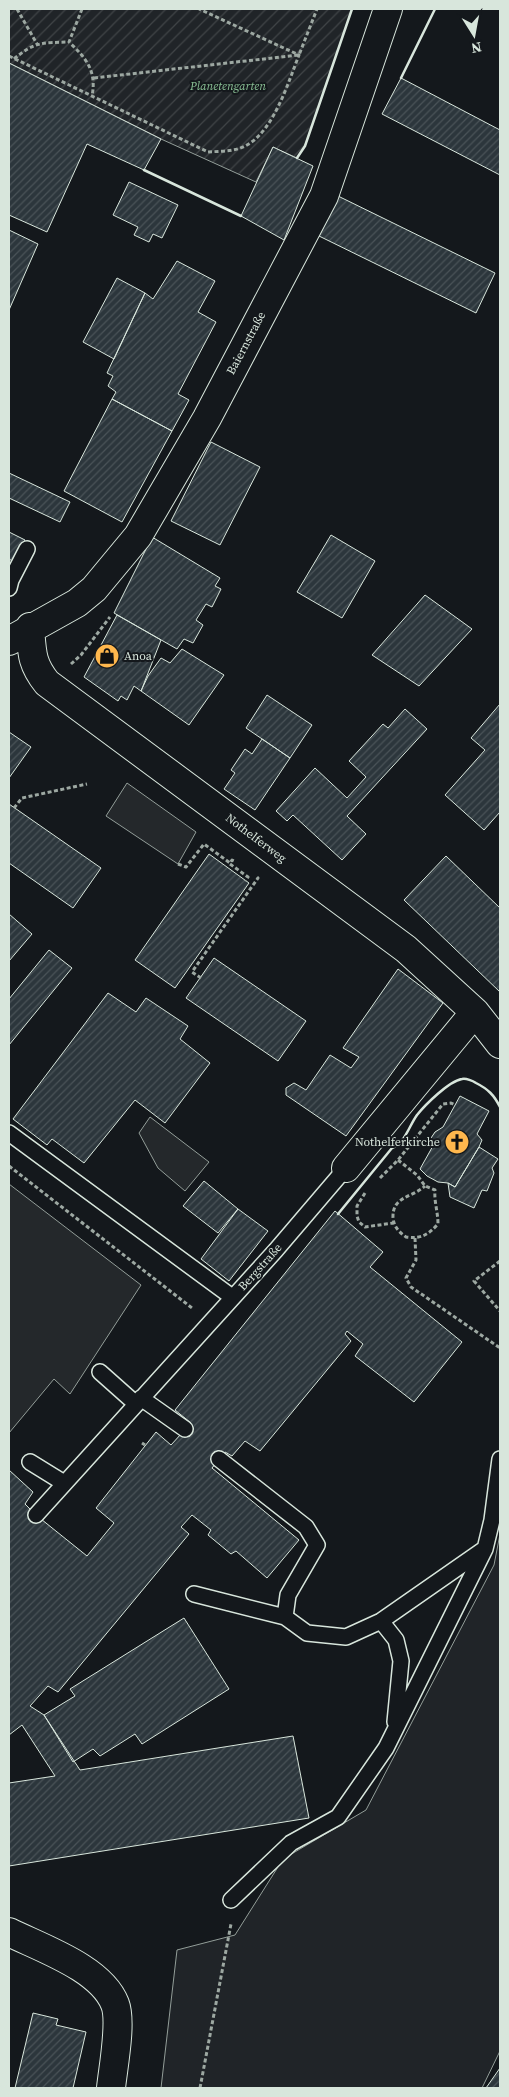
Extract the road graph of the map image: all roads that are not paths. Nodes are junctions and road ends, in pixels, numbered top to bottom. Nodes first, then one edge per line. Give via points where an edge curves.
1 (388, 9) edge
2 (27, 549) dead end
3 (9, 588) edge
4 (16, 630) edge
5 (475, 1012) junction
6 (500, 1044) edge
7 (9, 1132) edge
8 (346, 1168) joint
9 (232, 1298) junction
10 (100, 1372) dead end
11 (138, 1401) junction
12 (185, 1429) dead end
13 (219, 1459) dead end
14 (500, 1459) edge
15 (30, 1462) dead end
16 (64, 1483) junction
17 (36, 1515) dead end
18 (496, 1524) edge
19 (485, 1549) junction
20 (194, 1594) dead end
21 (285, 1617) junction
22 (381, 1620) junction
23 (394, 1731) junction
24 (231, 1900) road end
25 (9, 1932) edge
26 (111, 2088) edge

1 - 4 street, Baiernstraße via 324,196 197,434 138,536 94,589 77,603 55,616
2 - 3 lane
4 - 5 street, Nothelferweg via 36,670 47,683 406,949
5 - 6 street, Nothelferweg
5 - 8 street, Bergstraße
7 - 9 lane
8 - 9 lane, Bergstraße
9 - 11 lane, Bergstraße
10 - 11 lane
11 - 12 lane
11 - 16 lane, Bergstraße
13 - 21 lane via 306,1526 317,1545 288,1595
14 - 18 lane
15 - 16 lane
16 - 17 lane, Bergstraße
18 - 19 lane
19 - 22 lane
19 - 23 lane
20 - 21 lane
21 - 22 lane via 307,1633 346,1637
22 - 23 lane via 396,1640 401,1661
23 - 24 lane via 386,1748 338,1817 291,1843
25 - 26 street via 92,1974 104,1985 115,2005 117,2024

